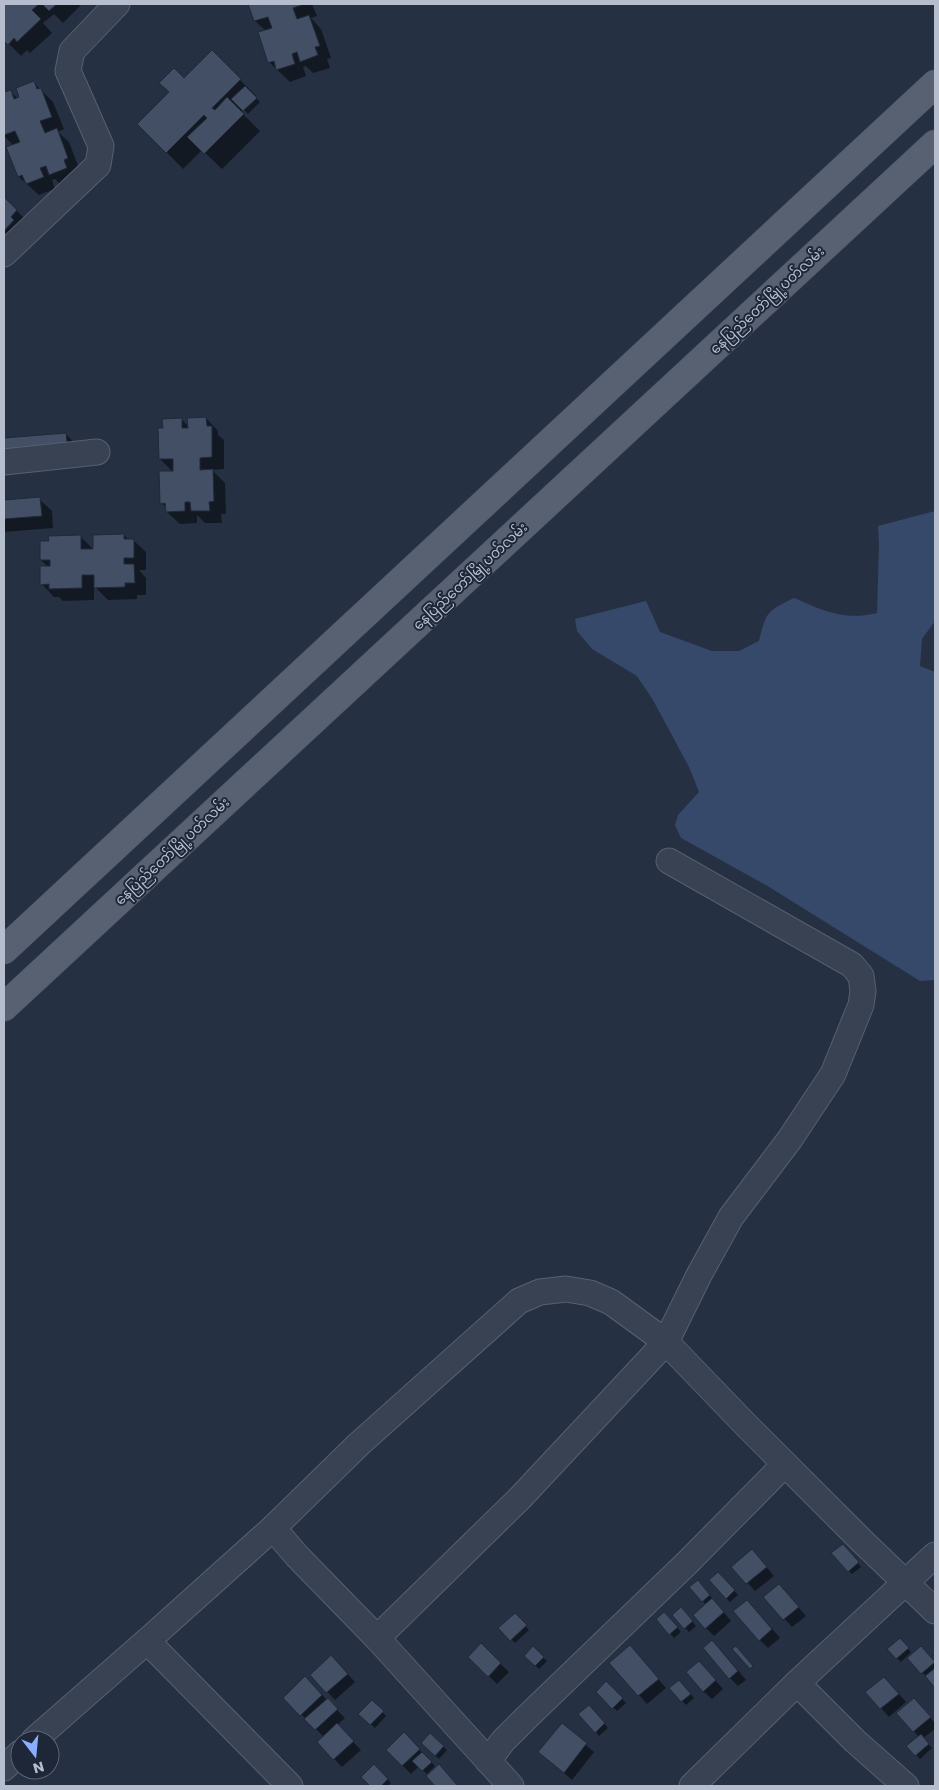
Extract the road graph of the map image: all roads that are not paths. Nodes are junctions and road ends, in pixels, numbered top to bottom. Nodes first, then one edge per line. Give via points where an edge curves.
1 (118, 4) edge
2 (935, 84) edge
3 (935, 144) edge
4 (4, 254) edge
5 (98, 452) dead end
6 (4, 462) edge
7 (669, 861) dead end
8 (4, 950) edge
9 (4, 1007) edge
10 (666, 1342) junction
11 (785, 1464) junction
12 (273, 1528) junction
13 (935, 1555) edge
14 (906, 1583) junction
15 (935, 1611) edge
16 (377, 1638) junction
17 (147, 1641) junction
18 (797, 1683) junction
19 (45, 1730) edge
20 (488, 1761) junction
21 (290, 1786) edge
22 (511, 1786) edge
23 (692, 1786) edge
24 (906, 1786) edge

1 - 4 street via 72,51 68,71 101,146 98,164
2 - 8 main road
3 - 9 main road, နေပြည်တော်မြို့ပတ်လမ်း
5 - 6 street
7 - 10 street via 852,965 861,976 863,990 861,1005 833,1074 790,1140 731,1218
10 - 11 street
10 - 12 street via 611,1302 590,1293 566,1289 540,1292 520,1301 359,1444
10 - 16 street via 521,1497
11 - 14 street
11 - 20 street via 503,1740
12 - 16 street
12 - 17 street
13 - 14 street
14 - 15 street
14 - 18 street
16 - 20 street
17 - 19 street
17 - 21 street
18 - 23 street
18 - 24 street
20 - 22 street

